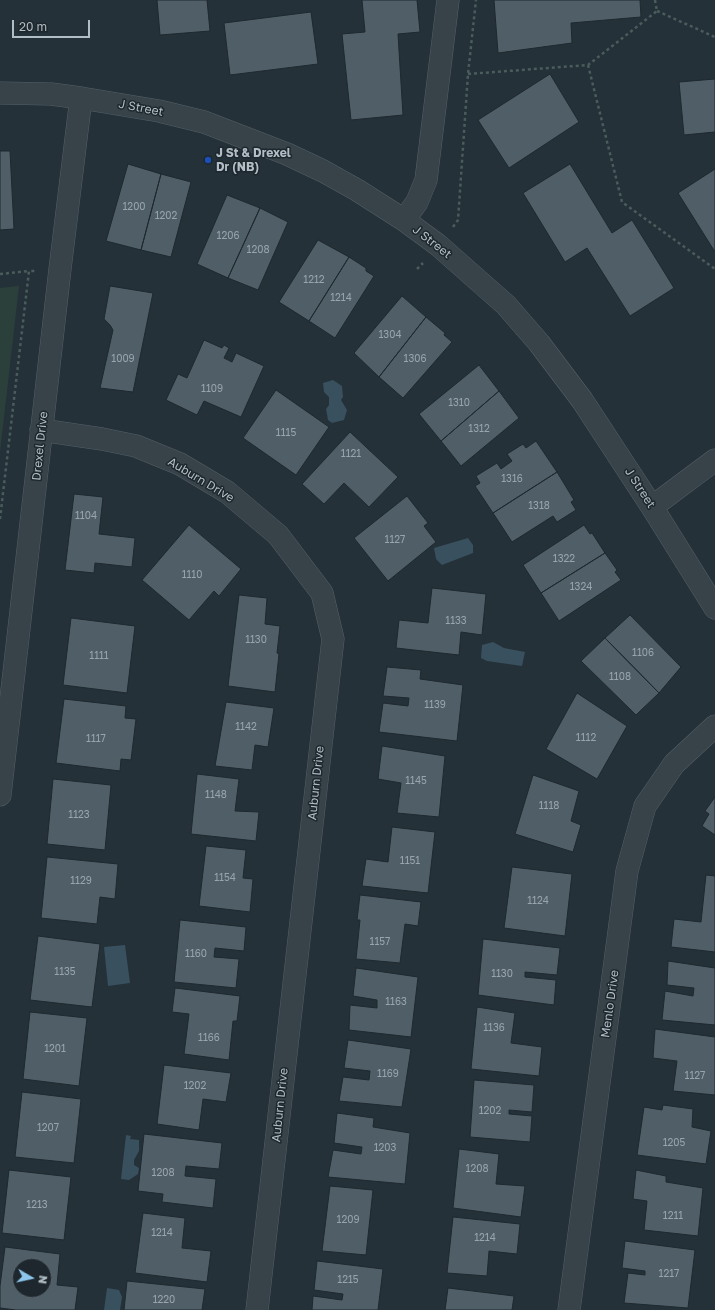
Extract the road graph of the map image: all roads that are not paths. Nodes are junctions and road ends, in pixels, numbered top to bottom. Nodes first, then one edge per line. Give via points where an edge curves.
1 (448, 0) edge
2 (0, 93) edge
3 (81, 98) junction
4 (404, 220) junction
5 (41, 430) junction
6 (715, 460) edge
7 (652, 507) junction
8 (715, 608) edge
9 (715, 726) edge
10 (0, 795) edge
11 (257, 1310) edge
12 (569, 1310) edge

1 - 4 street via 426,180 417,202
2 - 3 street, J Street
3 - 4 street, J Street via 159,110 204,122 245,137 323,171
3 - 5 street, Drexel Drive
4 - 7 street, J Street via 438,245 511,311 539,343 582,400
5 - 10 street, Drexel Drive
5 - 11 street, Auburn Drive via 136,446 180,464 227,492 278,535 322,593 333,639
6 - 7 street
7 - 8 street, J Street
9 - 12 street, Menlo Drive via 674,764 645,806 627,871

